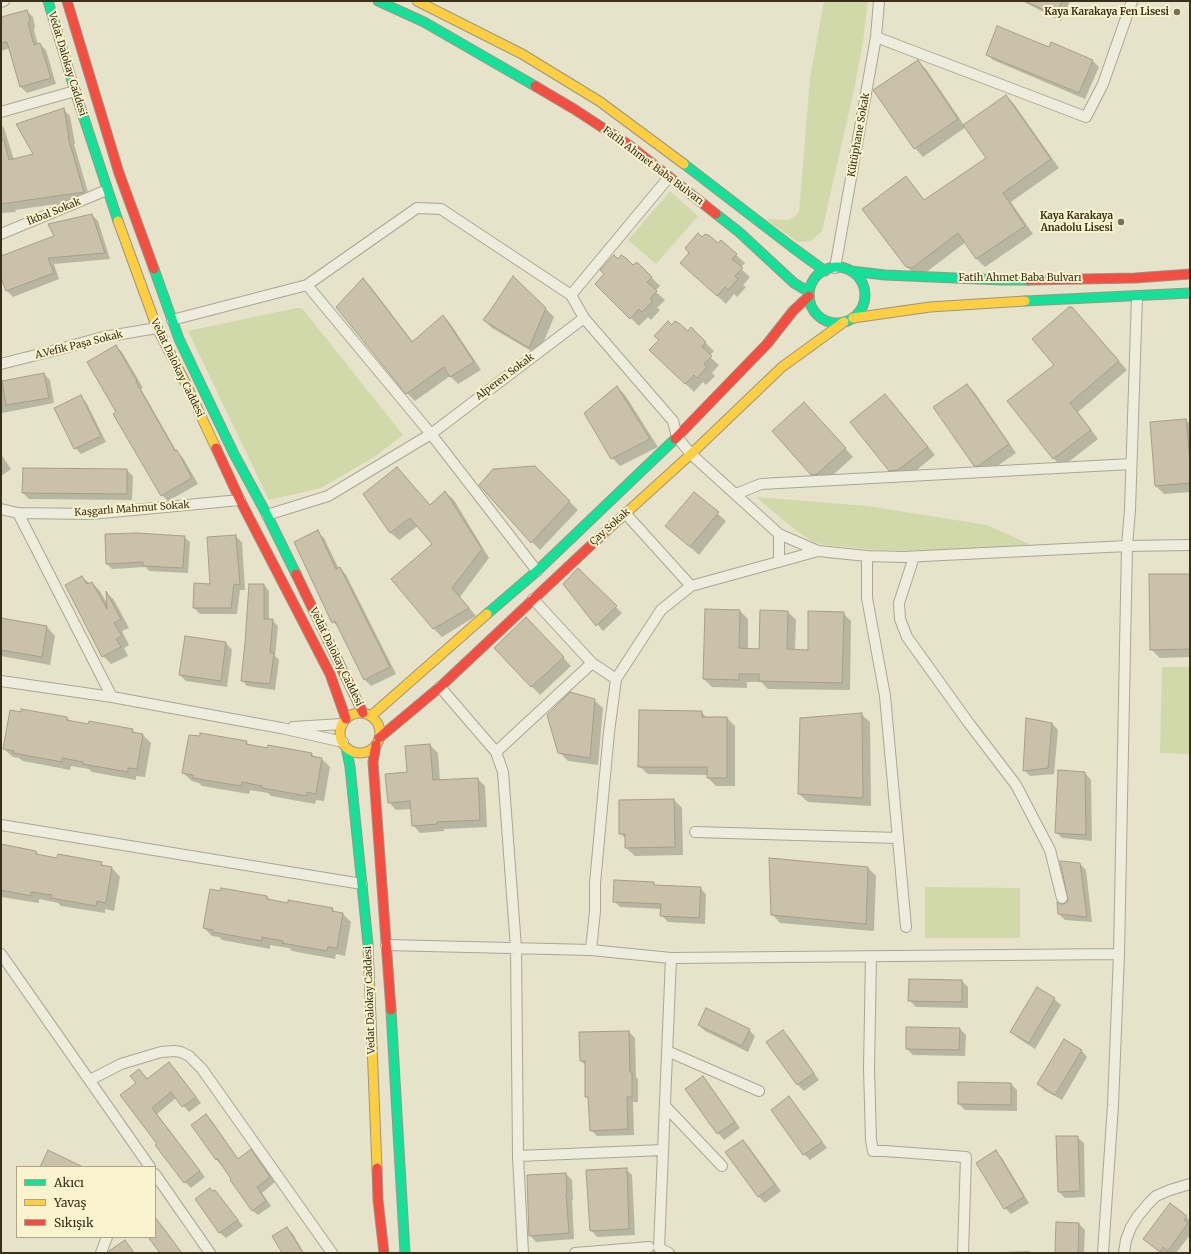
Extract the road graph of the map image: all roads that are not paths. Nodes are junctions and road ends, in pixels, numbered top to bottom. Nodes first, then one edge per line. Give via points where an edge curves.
1 (48, 1) edge
2 (67, 1) edge
3 (378, 1) edge
4 (416, 1) edge
5 (879, 1) edge
6 (1132, 1) edge
7 (876, 37) junction
8 (75, 92) junction
9 (1, 112) edge
10 (669, 177) junction
11 (107, 190) junction
12 (1, 234) edge
13 (836, 268) junction
14 (825, 271) junction
15 (851, 271) junction
16 (1190, 274) edge
17 (307, 285) junction
18 (1190, 293) edge
19 (809, 294) junction
20 (571, 295) junction
21 (1137, 296) junction
22 (584, 318) junction
23 (853, 318) junction
24 (172, 320) junction
25 (844, 322) junction
26 (157, 328) junction
27 (1, 364) edge
28 (431, 434) junction
29 (677, 437) junction
30 (691, 454) junction
31 (1132, 464) junction
32 (736, 494) junction
33 (240, 500) junction
34 (1, 508) edge
35 (18, 513) junction
36 (625, 513) junction
37 (267, 515) junction
38 (779, 534) junction
39 (1190, 545) edge
40 (1127, 546) junction
41 (818, 551) junction
42 (867, 556) junction
43 (914, 557) junction
44 (779, 562) junction
45 (537, 571) junction
46 (691, 586) junction
47 (533, 599) junction
48 (592, 663) junction
49 (616, 679) junction
50 (1, 681) edge
51 (440, 687) junction
52 (112, 697) junction
53 (367, 715) junction
54 (344, 721) junction
55 (281, 728) junction
56 (378, 741) junction
57 (345, 745) junction
58 (496, 752) junction
59 (1, 825) edge
60 (695, 832) dead end
61 (898, 838) junction
62 (362, 884) junction
63 (1062, 898) dead end
64 (906, 927) dead end
65 (386, 945) junction
66 (516, 948) junction
67 (591, 950) junction
68 (1, 954) edge
69 (1119, 954) junction
70 (871, 957) junction
71 (671, 958) junction
72 (667, 1051) junction
73 (90, 1080) junction
74 (759, 1091) dead end
75 (665, 1106) junction
76 (663, 1150) junction
77 (518, 1156) junction
78 (149, 1166) edge
79 (722, 1166) dead end
80 (156, 1176) edge
81 (1190, 1184) edge
82 (107, 1238) edge
83 (650, 1249) edge
84 (101, 1253) edge
85 (210, 1253) edge
86 (332, 1253) edge
87 (384, 1253) edge
88 (405, 1253) edge
89 (523, 1253) edge
90 (575, 1253) edge
91 (669, 1253) edge
92 (963, 1253) edge
93 (1103, 1253) edge
94 (1124, 1253) edge

1 - 8 main road, Vedat Dalokay Caddesi
2 - 24 main road, Vedat Dalokay Caddesi via 120,172
3 - 10 main road, Fatih Ahmet Baba Bulvarı via 424,22 574,109 629,145
4 - 14 main road, Fatih Ahmet Baba Bulvarı via 522,54 599,101
5 - 7 street, Kütüphane Sokak
6 - 7 street via 1103,84 1086,117
7 - 13 street, Kütüphane Sokak
8 - 9 street
8 - 11 main road, Vedat Dalokay Caddesi
10 - 19 main road, Fatih Ahmet Baba Bulvarı via 739,232
10 - 20 street
11 - 12 street, İkbal Sokak
11 - 26 main road, Vedat Dalokay Caddesi
13 - 14 main road
13 - 15 main road
14 - 19 main road via 812,283
15 - 16 main road, Fatih Ahmet Baba Bulvarı via 1002,280 1135,278
15 - 23 main road via 863,285 865,294 860,312
17 - 20 street via 417,208 441,209
17 - 24 street
17 - 28 street
18 - 21 main road, Fatih Ahmet Baba Bulvarı
19 - 25 main road via 813,308 821,318 828,322
19 - 29 main road, Çay Sokak via 767,344
20 - 22 street
21 - 23 main road, Fatih Ahmet Baba Bulvarı via 930,307
21 - 31 street
22 - 28 street, Alperen Sokak
22 - 29 street via 674,421
23 - 25 main road
24 - 37 main road, Vedat Dalokay Caddesi via 234,454
25 - 30 main road, Çay Sokak via 782,367
26 - 27 street, A.Vefik Paşa Sokak via 103,337
26 - 33 main road, Vedat Dalokay Caddesi
28 - 37 street, Alperen Sokak via 328,496
28 - 45 street
29 - 30 street
29 - 45 main road, Çay Sokak
30 - 32 street
30 - 36 main road, Çay Sokak
31 - 32 street via 761,484
31 - 40 street
32 - 38 street
33 - 35 street, Kaşgarlı Mahmut Sokak via 91,514
33 - 54 main road, Vedat Dalokay Caddesi via 330,674
34 - 35 street, Kaşgarlı Mahmut Sokak
35 - 52 street
36 - 46 street
36 - 47 main road, Çay Sokak
37 - 53 main road, Vedat Dalokay Caddesi
38 - 41 street
38 - 44 street
39 - 40 street
40 - 43 street
40 - 69 street
41 - 42 street
41 - 44 street
42 - 43 street
42 - 61 street via 867,598 885,696
43 - 63 street via 899,603 900,619 907,637 1016,785 1050,850
44 - 46 street
45 - 53 main road, Çay Sokak
46 - 49 street via 661,610
47 - 48 street
47 - 51 main road, Çay Sokak
48 - 49 street
48 - 58 street
49 - 67 street via 595,883
50 - 52 street
51 - 56 main road, Çay Sokak
51 - 58 street
52 - 55 street
53 - 54 main road via 357,713
53 - 56 main road via 378,725
54 - 55 street
54 - 57 main road via 340,730
55 - 57 street
56 - 57 main road via 365,752 352,751
56 - 65 main road via 373,762
57 - 62 main road, Vedat Dalokay Caddesi via 350,767
58 - 66 street via 503,772
59 - 62 street
60 - 61 street
61 - 64 street
62 - 87 main road, Vedat Dalokay Caddesi via 368,944 378,1200
65 - 66 street
65 - 88 main road
66 - 67 street
66 - 77 street
67 - 71 street
68 - 73 street
69 - 70 street
69 - 93 street via 1113,1106
70 - 71 street
70 - 92 street via 869,1068 873,1152 966,1157
71 - 72 street
72 - 74 street
72 - 75 street
73 - 78 street
73 - 86 street via 121,1064 161,1052 174,1051 189,1056 202,1069
75 - 76 street
75 - 79 street
76 - 77 street
76 - 83 street
77 - 89 street
80 - 85 street
81 - 94 street via 1156,1196 1148,1204 1131,1227
82 - 84 street
83 - 90 street
83 - 91 street

